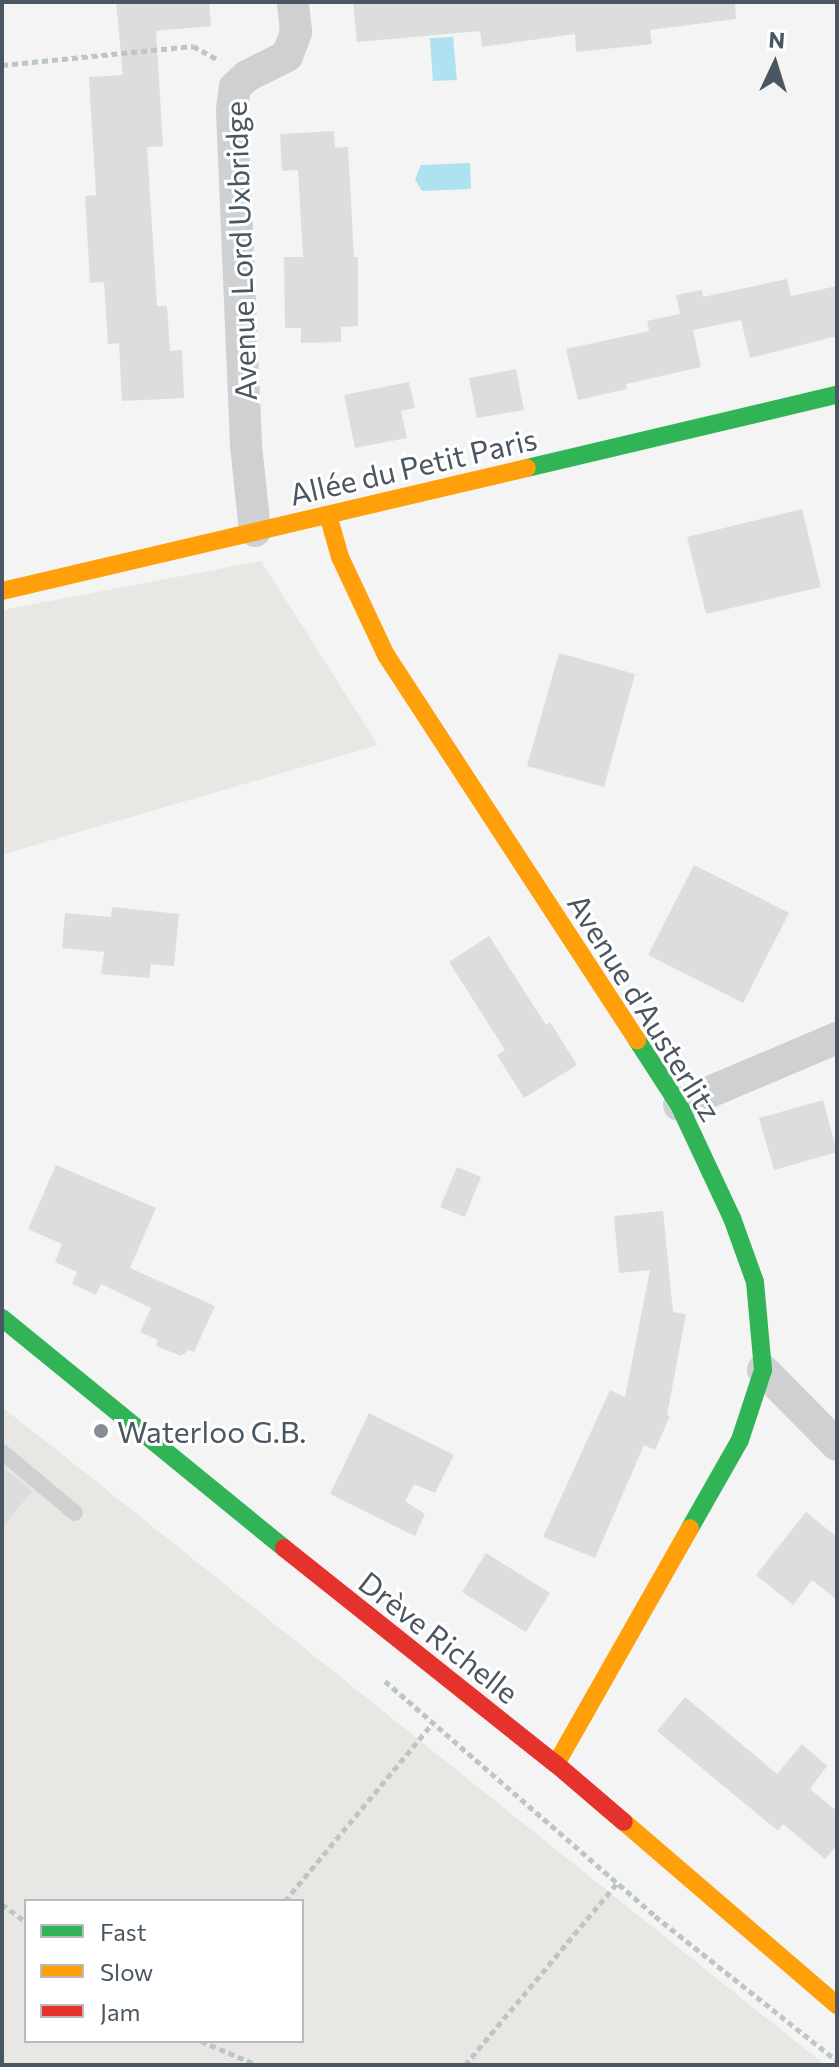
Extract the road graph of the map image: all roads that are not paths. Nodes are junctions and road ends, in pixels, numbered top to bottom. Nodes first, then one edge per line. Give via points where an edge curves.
1 (293, 2) edge
2 (837, 395) edge
3 (328, 515) junction
4 (255, 531) junction
5 (2, 591) edge
6 (837, 1038) edge
7 (679, 1105) junction
8 (2, 1318) edge
9 (763, 1370) junction
10 (837, 1445) edge
11 (2, 1452) edge
12 (75, 1513) dead end
13 (556, 1764) junction
14 (837, 2005) edge

1 - 4 street, Avenue Lord Uxbridge via 296,32 287,56 235,87 232,110 246,445
2 - 3 street, Allée du Petit Paris
3 - 4 street, Allée du Petit Paris
3 - 7 street, Avenue d'Austerlitz via 340,557 386,655
4 - 5 street, Allée du Petit Paris
6 - 7 street
7 - 9 street, Avenue d'Austerlitz via 732,1218 755,1282
8 - 13 street, Drève Richelle
9 - 10 street
9 - 13 street, Avenue d'Austerlitz via 740,1440
11 - 12 lane
13 - 14 street, Drève Richelle

